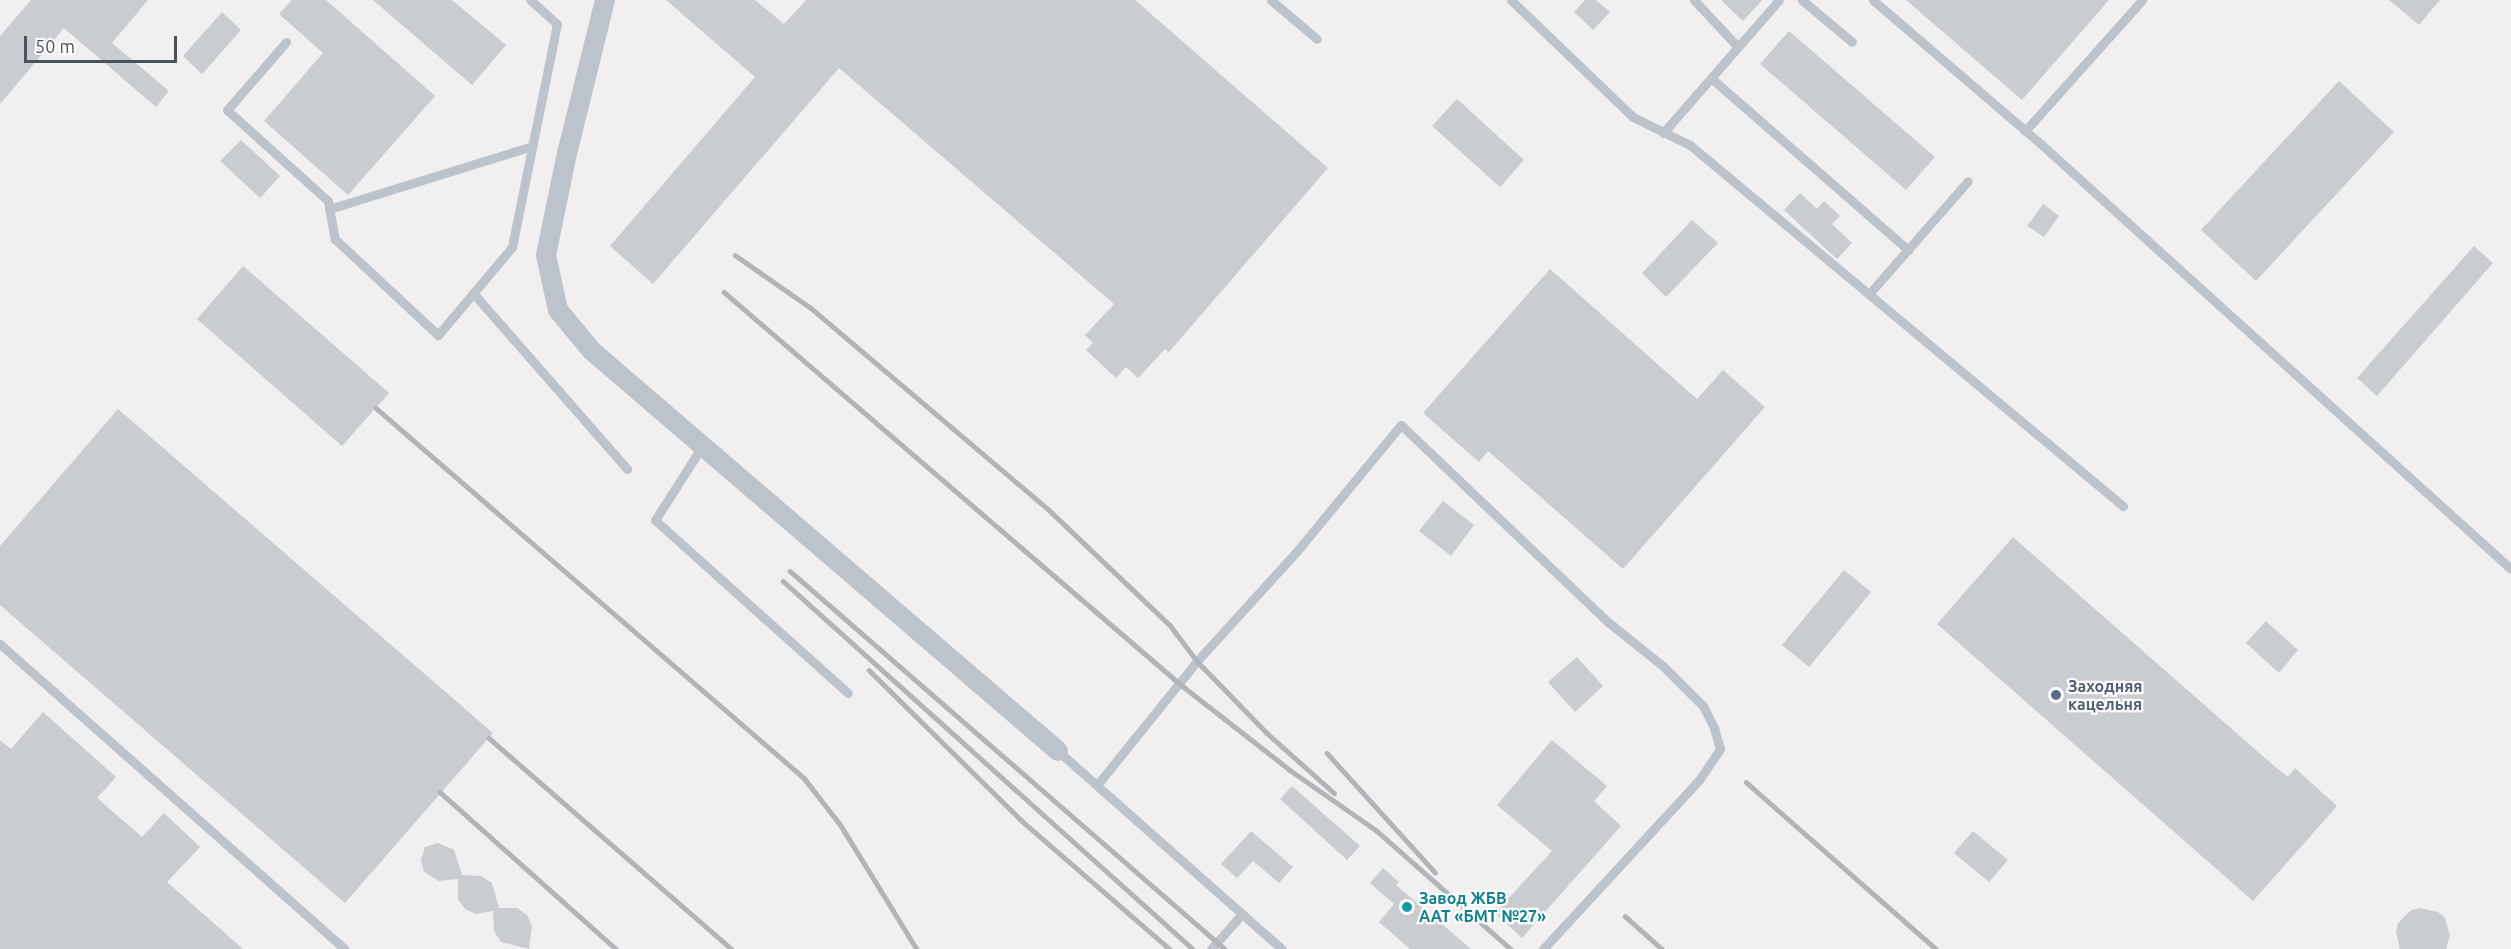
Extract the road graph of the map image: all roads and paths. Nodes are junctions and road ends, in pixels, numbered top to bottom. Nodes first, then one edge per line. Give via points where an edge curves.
1 (530, 0) edge
2 (605, 0) edge
3 (1271, 0) edge
4 (1511, 0) edge
5 (1694, 0) edge
6 (1779, 0) edge
7 (1802, 0) edge
8 (1873, 0) edge
9 (2142, 0) edge
10 (1317, 39) dead end
11 (285, 42) dead end
12 (1852, 42) dead end
13 (1738, 47) junction
14 (1711, 78) junction
15 (2025, 131) junction
16 (1663, 133) junction
17 (532, 146) junction
18 (1968, 181) dead end
19 (329, 209) junction
20 (1908, 250) junction
21 (473, 293) junction
22 (1869, 294) junction
23 (703, 445) junction
24 (627, 469) dead end
25 (2123, 506) dead end
26 (2511, 569) edge
27 (0, 644) edge
28 (848, 693) dead end
29 (1058, 751) joint
30 (1097, 785) junction
31 (1242, 914) junction
32 (345, 949) edge
33 (1211, 949) edge
34 (1282, 949) edge
35 (1543, 949) edge

1 - 17 lane via 557,24
2 - 23 street via 546,255 558,310 592,351
3 - 10 lane
4 - 16 lane via 1633,117
5 - 13 lane
6 - 13 lane
7 - 12 lane
8 - 15 lane
9 - 15 lane
11 - 19 lane via 227,110 328,201
13 - 14 lane
14 - 16 lane
14 - 20 lane
15 - 26 lane
16 - 22 lane via 1690,144
17 - 19 lane
17 - 21 lane via 512,247
18 - 20 lane
19 - 21 lane via 335,239 438,335
20 - 22 lane
21 - 24 lane
22 - 25 lane
23 - 28 lane via 655,520
23 - 29 street
27 - 32 lane
29 - 30 lane
30 - 31 lane
30 - 35 lane via 1197,661 1297,551 1401,425 1608,622 1663,666 1703,705 1720,749 1699,780
31 - 33 lane
31 - 34 lane

